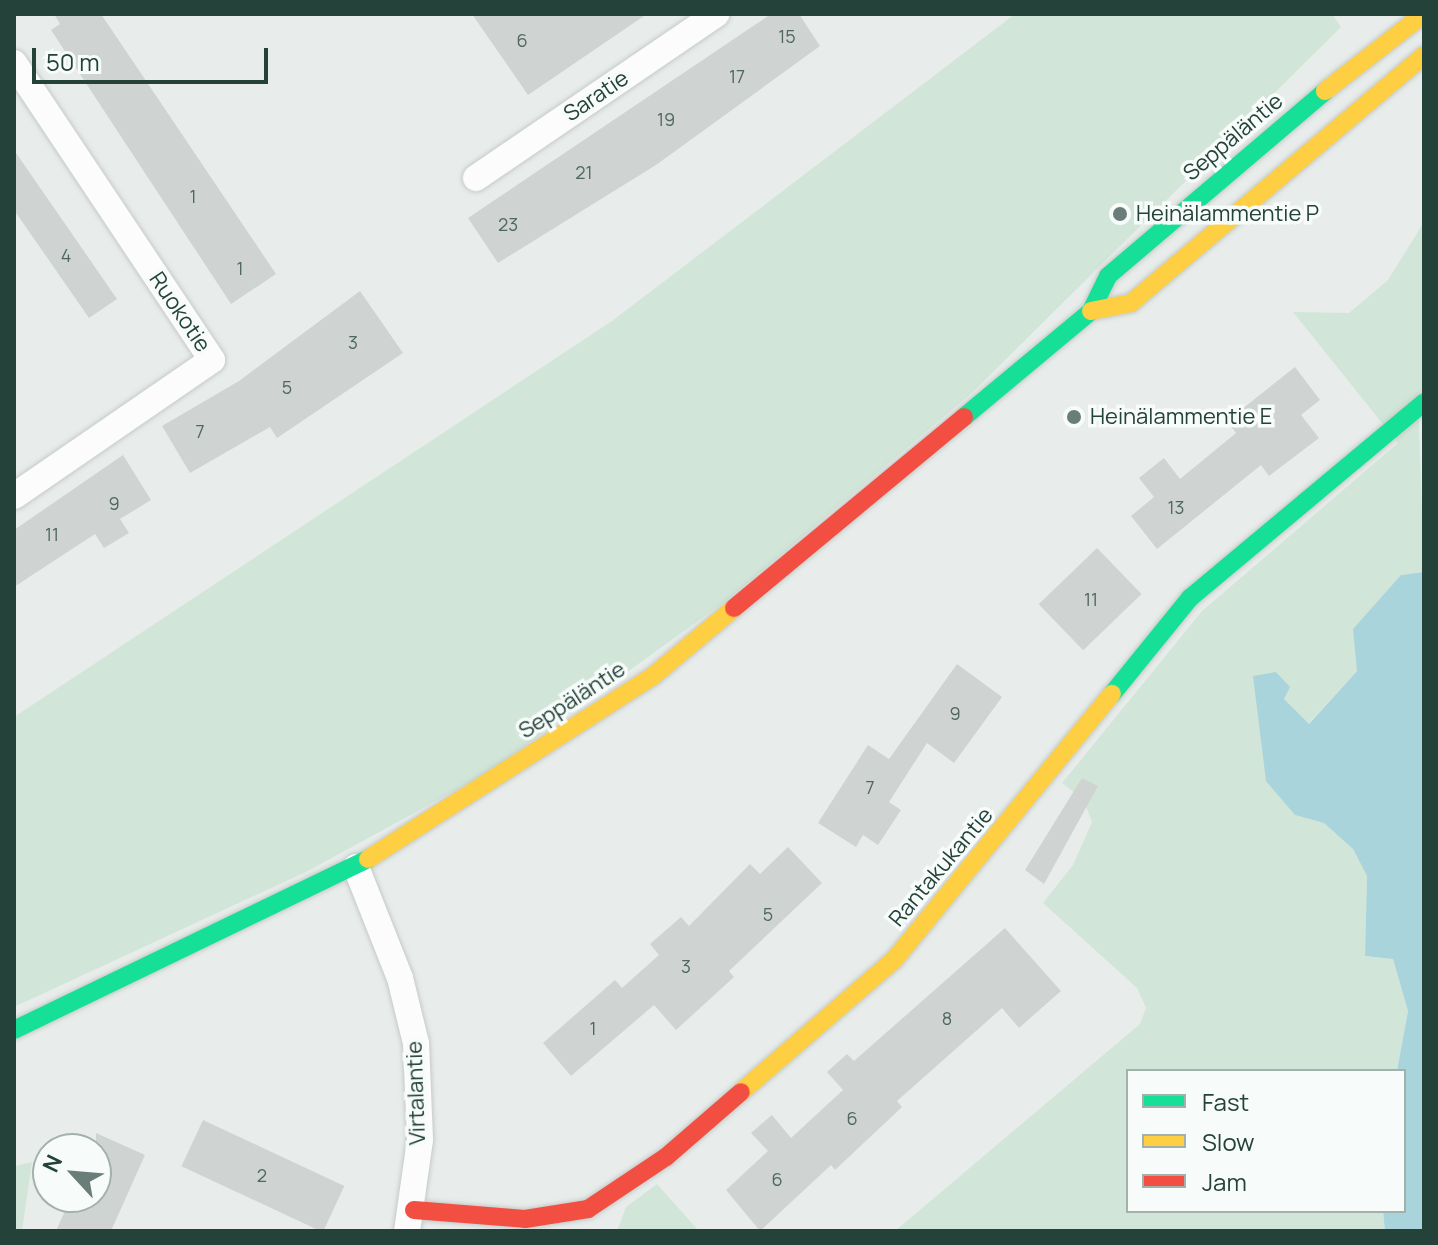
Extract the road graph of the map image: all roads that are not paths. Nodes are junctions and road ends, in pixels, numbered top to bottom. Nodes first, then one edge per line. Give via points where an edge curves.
1 (716, 14) edge
2 (1382, 14) edge
3 (1424, 14) edge
4 (1393, 32) junction
5 (1419, 58) edge
6 (14, 63) edge
7 (476, 178) dead end
8 (1091, 311) junction
9 (1424, 402) edge
10 (14, 496) edge
11 (356, 867) junction
12 (14, 1030) edge
13 (410, 1221) edge

1 - 7 street, Saratie
2 - 4 main road
3 - 4 main road, Seppäläntie
4 - 5 main road
4 - 8 main road, Seppäläntie via 1108,276
5 - 8 main road, Seppäläntie via 1131,303
6 - 10 street, Ruokotie via 212,360
8 - 11 main road, Seppäläntie via 653,676
9 - 13 main road, Rantakukantie via 1190,598 894,960 666,1157 588,1209 525,1219
11 - 12 main road, Seppäläntie
11 - 13 street, Virtalantie via 400,978 416,1043

